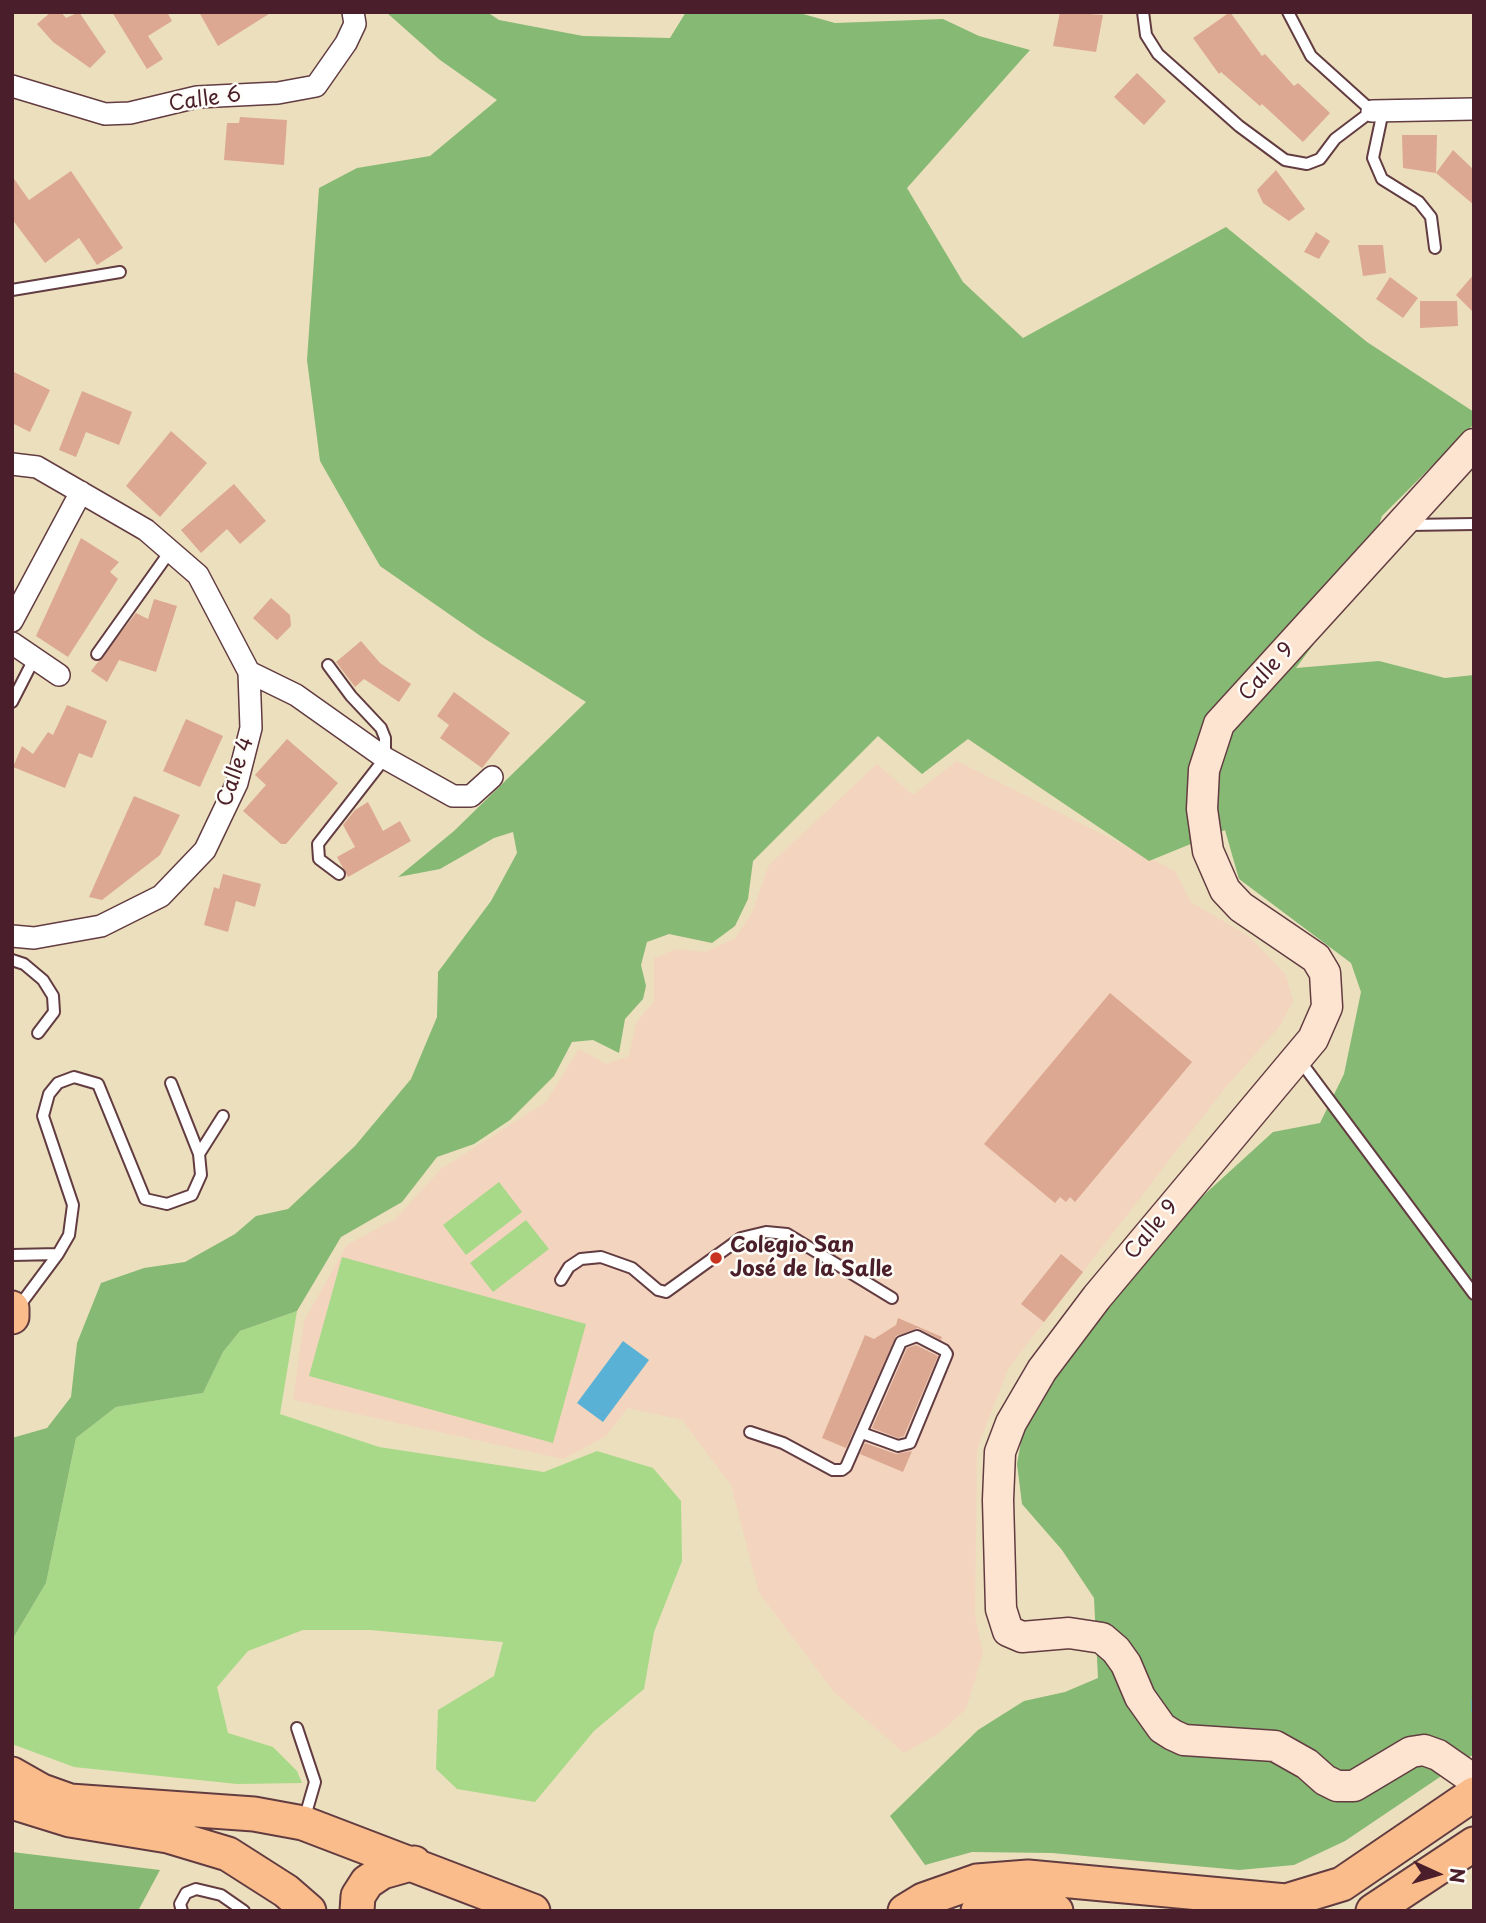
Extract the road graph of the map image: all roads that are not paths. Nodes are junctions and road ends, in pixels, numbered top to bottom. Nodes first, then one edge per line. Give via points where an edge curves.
1 (353, 12) edge
2 (1143, 12) edge
3 (1287, 12) edge
4 (12, 86) edge
5 (1474, 109) edge
6 (1378, 111) junction
7 (1435, 248) dead end
8 (120, 272) dead end
9 (12, 290) edge
10 (1474, 444) edge
11 (12, 464) edge
12 (81, 492) junction
13 (1474, 524) edge
14 (1401, 525) junction
15 (171, 550) junction
16 (12, 621) edge
17 (12, 643) edge
18 (97, 654) dead end
19 (34, 659) junction
20 (328, 666) dead end
21 (249, 672) junction
22 (59, 675) dead end
23 (12, 702) edge
24 (385, 758) junction
25 (492, 778) dead end
26 (339, 874) dead end
27 (12, 936) edge
28 (12, 960) edge
29 (38, 1033) dead end
30 (1297, 1056) junction
31 (172, 1083) dead end
32 (223, 1116) dead end
33 (200, 1154) junction
34 (58, 1254) junction
35 (12, 1255) edge
36 (561, 1280) dead end
37 (1474, 1294) edge
38 (892, 1298) dead end
39 (13, 1313) edge
40 (750, 1432) dead end
41 (862, 1433) junction
42 (297, 1728) dead end
43 (12, 1774) edge
44 (1474, 1780) edge
45 (1474, 1794) edge
46 (12, 1802) edge
47 (314, 1826) junction
48 (1474, 1844) edge
49 (414, 1863) junction
50 (357, 1903) edge
51 (181, 1911) edge
52 (244, 1911) edge
53 (309, 1911) edge
54 (533, 1911) edge
55 (905, 1911) edge
56 (978, 1911) edge
57 (1056, 1911) edge
58 (1373, 1911) edge

1 - 4 street, Calle 6 via 355,24 346,43 316,86 197,97 130,113 104,114
2 - 6 lane via 1146,35 1158,54 1285,160 1307,164 1320,159 1335,139
3 - 6 lane via 1311,57
5 - 6 street
6 - 7 lane via 1373,158 1382,179 1419,202 1431,217
8 - 9 lane
10 - 14 street, Calle 9
11 - 12 street, Calle 4 via 37,467
12 - 15 street, Calle 4
12 - 16 street
13 - 14 lane
14 - 30 street, Calle 9 via 1219,724 1204,770 1202,809 1209,851 1225,890 1241,907 1316,958 1325,973 1327,1007 1313,1039
15 - 18 lane
15 - 21 street, Calle 4 via 198,575
17 - 19 street
19 - 22 street
19 - 23 lane
20 - 24 lane via 381,728
21 - 24 street via 296,695
21 - 27 street, Calle 4 via 251,728 237,783 205,850 161,896 101,926 34,938
24 - 25 street via 463,798
24 - 26 lane via 318,844 318,859
28 - 29 lane via 43,980 53,996 54,1012
30 - 37 lane
30 - 44 street, Calle 9 via 1083,1314 1011,1423 1000,1452 998,1500 1004,1621 1008,1631 1022,1637 1069,1633 1102,1638 1126,1664 1162,1728 1184,1740 1275,1746 1337,1786 1354,1786 1411,1752 1424,1750
31 - 33 lane
32 - 33 lane
33 - 34 lane via 201,1175 192,1195 167,1204 145,1199 98,1084 74,1077 58,1083 48,1094 43,1115 73,1205 69,1235
34 - 35 lane
34 - 39 lane
36 - 38 lane via 581,1259 601,1257 632,1268 666,1292 741,1238 766,1231 787,1234
40 - 41 lane via 783,1443 834,1470 846,1467
41 - 41 lane via 901,1342 917,1336 944,1350 947,1354 910,1443 898,1446
42 - 47 lane via 315,1783
43 - 47 main road via 70,1801 254,1814
45 - 55 main road via 1342,1884 1286,1901 1028,1877 977,1881
46 - 53 main road via 70,1820 167,1836 228,1854
47 - 49 main road
48 - 58 main road
49 - 50 main road via 382,1872 367,1882
49 - 54 main road
51 - 52 lane via 186,1893 196,1889 221,1895
56 - 57 main road via 999,1907

